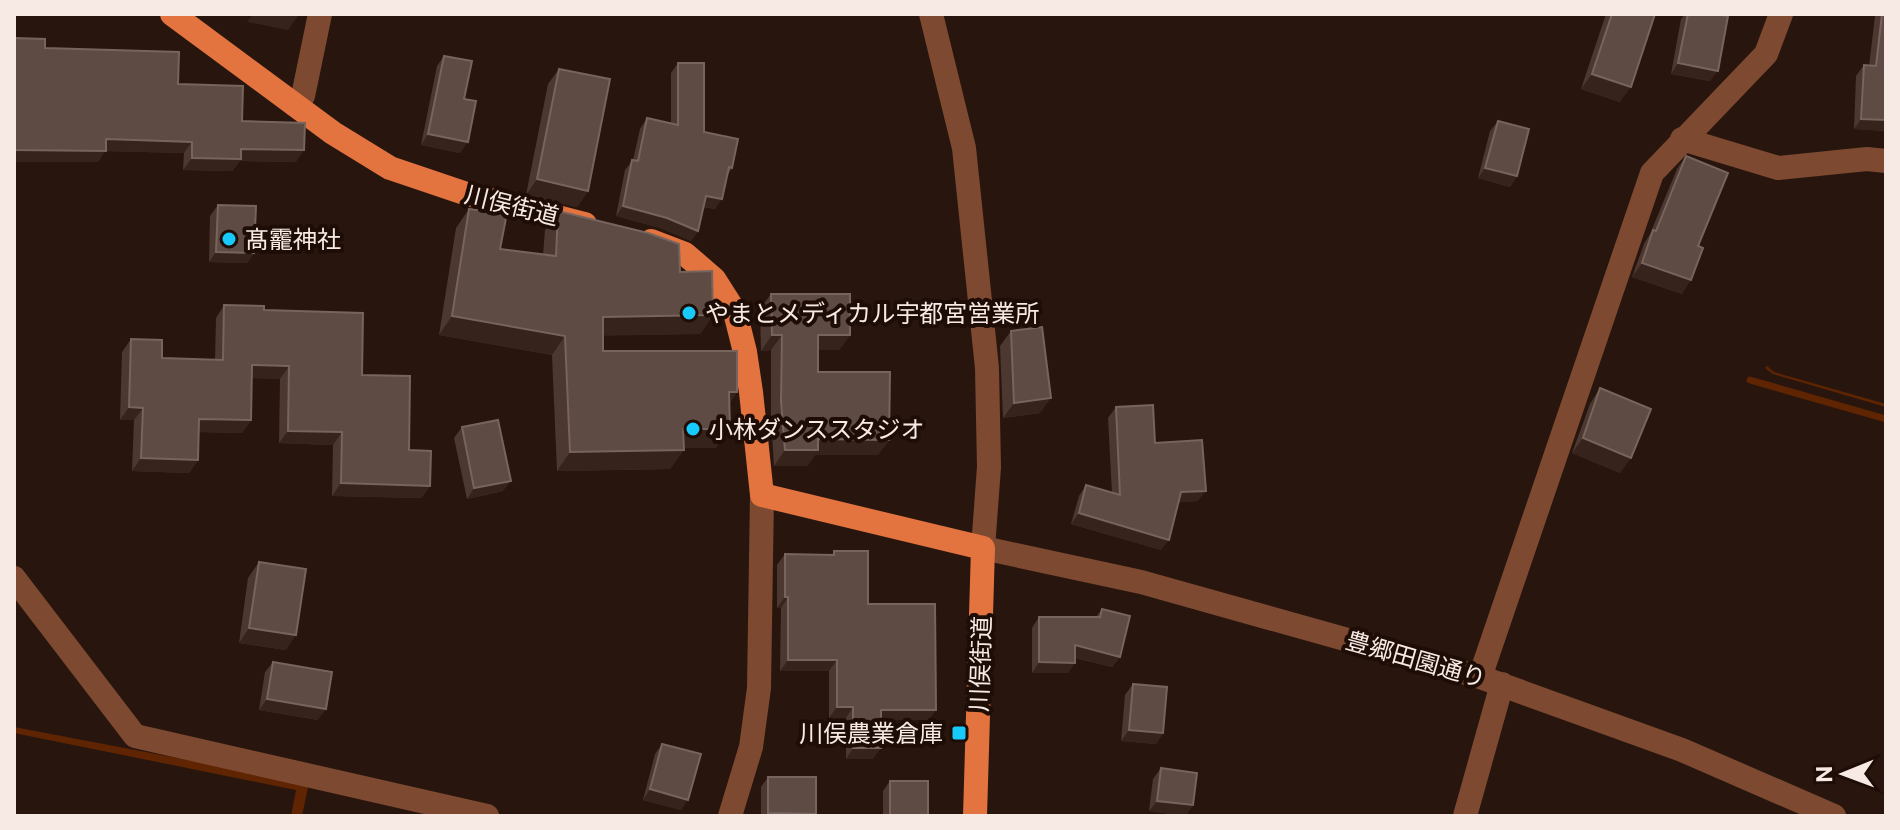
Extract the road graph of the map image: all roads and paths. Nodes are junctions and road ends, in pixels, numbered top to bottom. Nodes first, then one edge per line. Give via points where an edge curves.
1 (172, 14) edge
2 (320, 14) edge
3 (931, 14) edge
4 (1781, 14) edge
5 (295, 105) junction
6 (1682, 139) junction
7 (1886, 161) edge
8 (762, 495) junction
9 (983, 548) junction
10 (14, 578) edge
11 (1491, 680) junction
12 (487, 816) edge
13 (730, 816) edge
14 (975, 816) edge
15 (1465, 816) edge
16 (1834, 816) edge

1 - 5 main road, 川俣街道
2 - 5 street via 303,96
3 - 9 street via 964,148 987,368 989,467
4 - 6 street via 1766,54
5 - 8 main road, 川俣街道 via 390,168 685,254 714,279 735,312 745,352
6 - 7 street via 1778,168
6 - 11 street via 1652,173
8 - 9 main road
8 - 13 street, 川俣街道 via 759,688 751,747
9 - 11 street, 豊郷田園通り via 1141,582
9 - 14 main road, 川俣街道
10 - 12 street via 135,736
11 - 15 street
11 - 16 street, 豊郷田園通り via 1682,750

